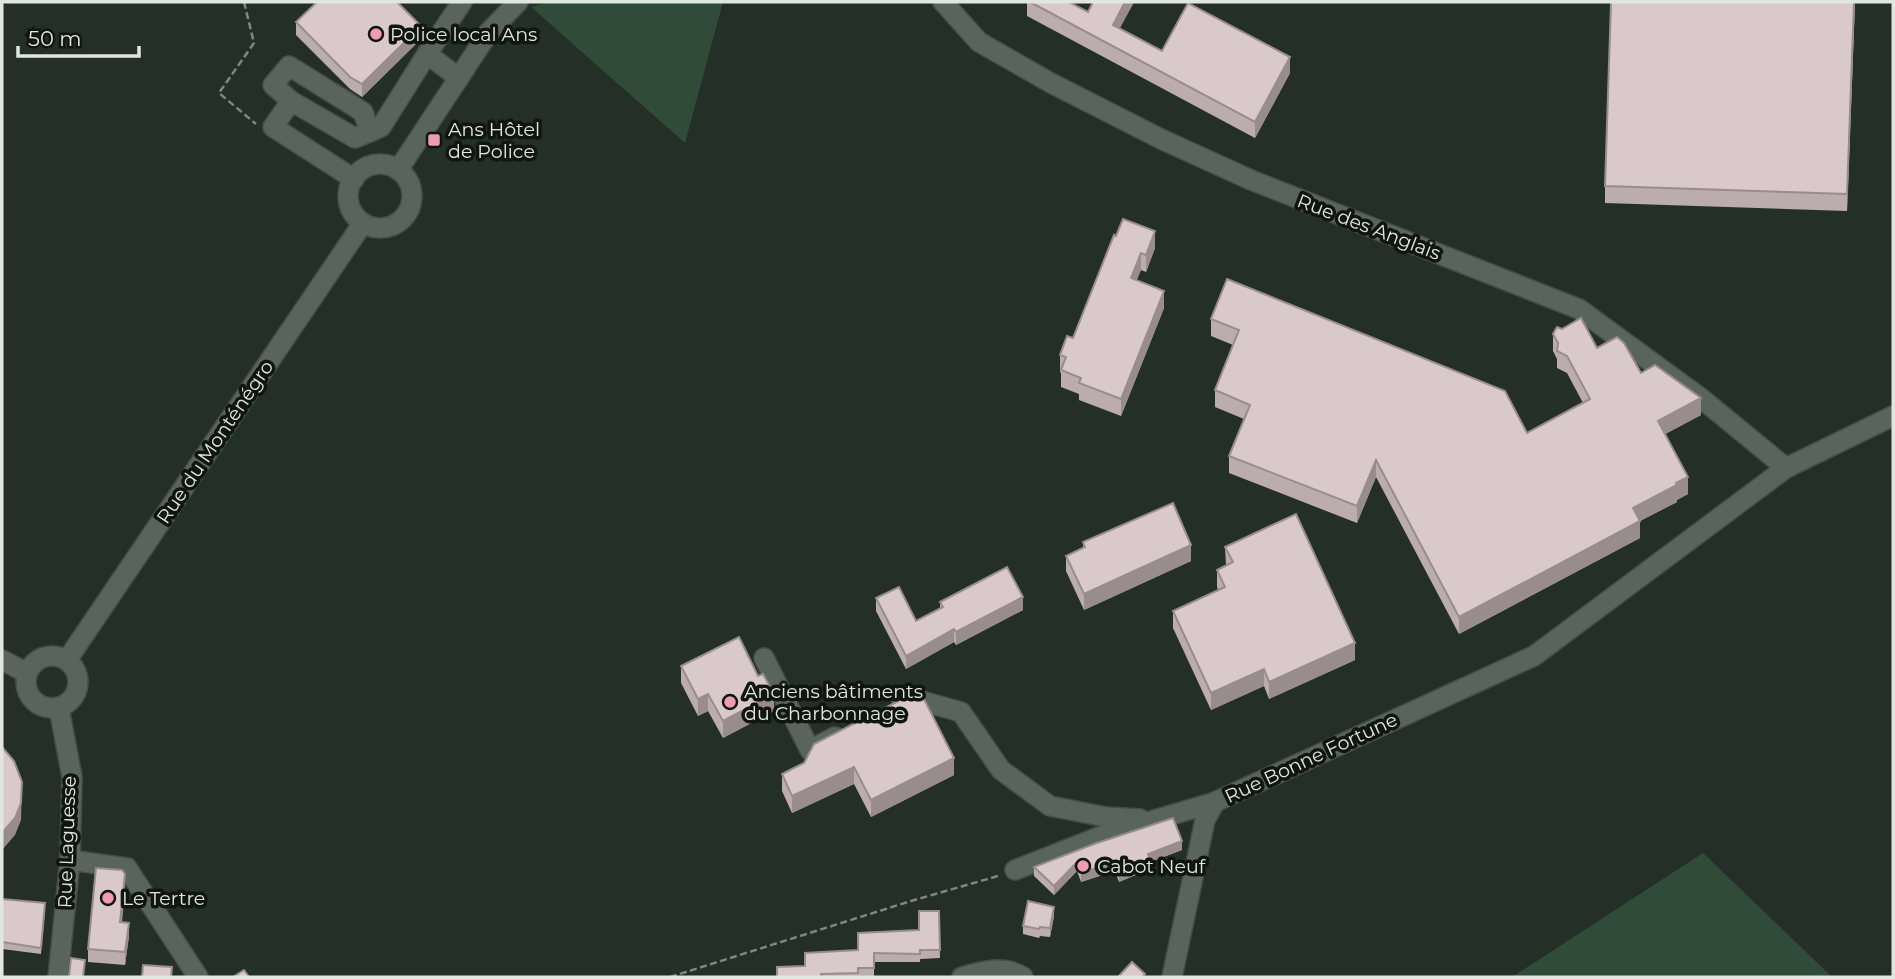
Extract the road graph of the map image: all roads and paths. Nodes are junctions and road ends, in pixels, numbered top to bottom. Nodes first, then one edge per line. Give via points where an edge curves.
1 (244, 2) edge
2 (462, 2) edge
3 (518, 2) edge
4 (943, 2) edge
5 (427, 54) junction
6 (459, 78) junction
7 (291, 102) junction
8 (276, 129) junction
9 (370, 132) junction
10 (398, 170) junction
11 (354, 179) junction
12 (363, 223) junction
13 (1893, 416) edge
14 (1786, 468) junction
15 (764, 658) dead end
16 (2, 660) edge
17 (67, 660) junction
18 (27, 673) junction
19 (59, 708) junction
20 (888, 709) edge
21 (855, 727) edge
22 (1215, 802) junction
23 (1152, 820) junction
24 (70, 860) junction
25 (1014, 870) joint
26 (58, 977) edge
27 (198, 977) edge
28 (670, 977) edge
29 (962, 977) edge
30 (1023, 977) edge
31 (1172, 977) edge

1 - 8 path via 254,43 219,93 255,124
2 - 5 street
3 - 6 street via 489,32
4 - 14 street, Rue des Anglais via 979,42 1161,139 1251,180 1579,309 1702,399
5 - 6 street
5 - 9 street via 381,127
6 - 10 street
7 - 8 street
7 - 9 street via 355,138
7 - 9 street via 273,85 289,66 363,112
8 - 11 street
10 - 11 street via 377,165
10 - 12 street via 412,191 408,212 402,221 385,228
11 - 12 street via 349,202
12 - 17 street, Rue du Monténégro
13 - 14 street, Rue Bonne Fortune
14 - 22 street, Rue Bonne Fortune via 1534,656
15 - 21 street via 810,750
16 - 18 street
17 - 18 street via 41,658
17 - 19 street via 79,683 73,699
18 - 19 street via 26,688 35,703
19 - 24 street, Rue Laguesse via 72,777
20 - 23 street via 911,698 961,712 1001,770 1050,806
22 - 23 street, Rue Bonne Fortune
22 - 31 street via 1205,820
23 - 25 street, Rue Bonne Fortune
24 - 26 street, Rue Laguesse
24 - 27 street via 127,868
25 - 28 path
29 - 30 street via 983,971 1013,971

